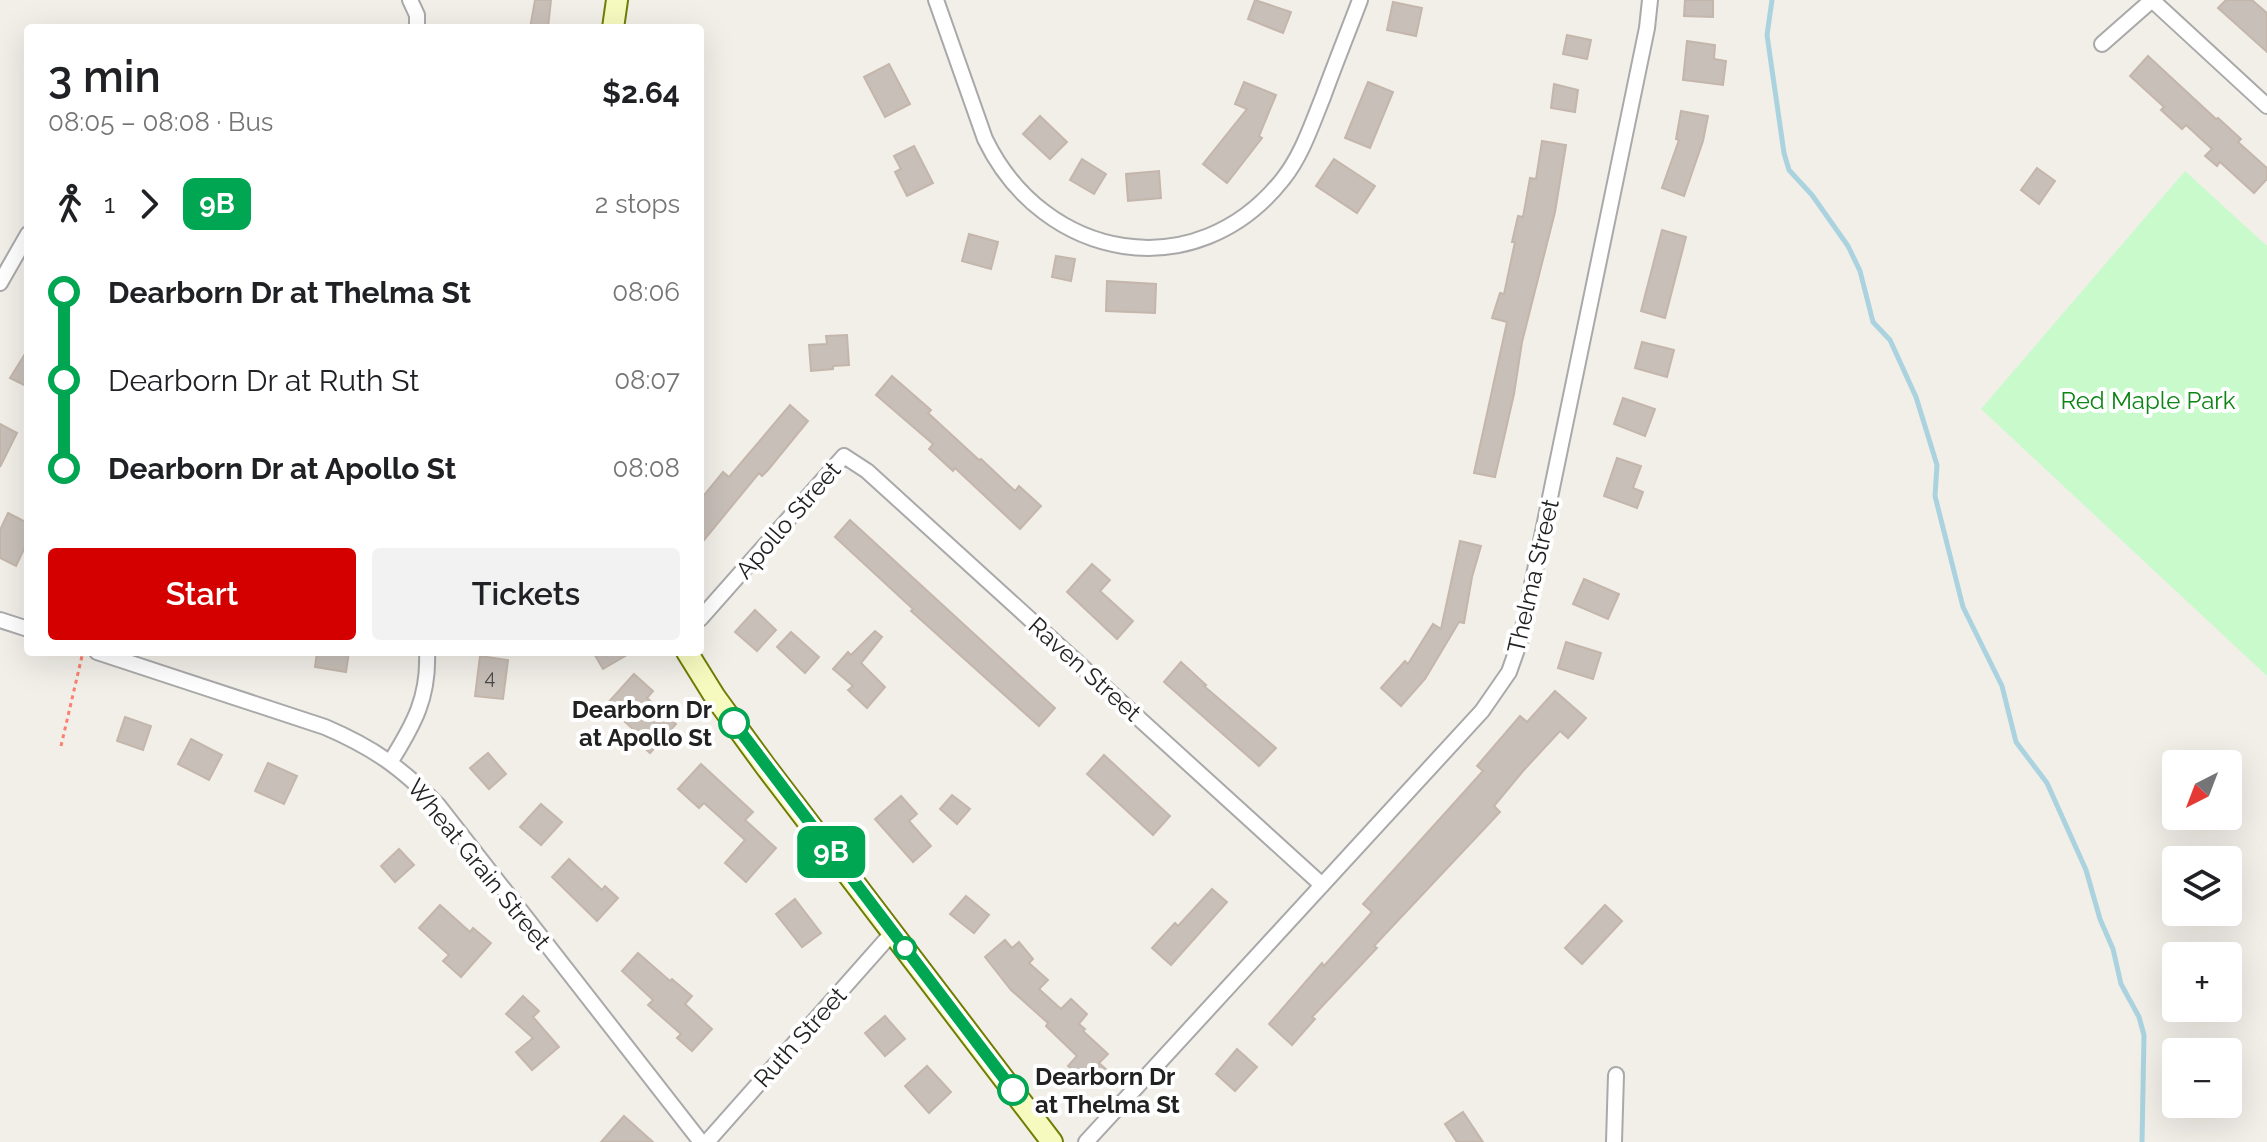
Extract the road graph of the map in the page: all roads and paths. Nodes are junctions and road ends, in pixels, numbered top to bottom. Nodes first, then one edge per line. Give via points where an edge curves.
1 (410, 0) edge
2 (617, 0) edge
3 (936, 0) edge
4 (1360, 0) edge
5 (1650, 0) edge
6 (2152, 0) edge
7 (417, 22) edge
8 (614, 24) edge
9 (2102, 44) dead end
10 (2267, 106) edge
11 (24, 241) edge
12 (0, 283) edge
13 (844, 456) joint
14 (704, 614) edge
15 (0, 620) edge
16 (24, 628) edge
17 (82, 656) edge
18 (109, 656) edge
19 (427, 656) edge
20 (689, 656) edge
21 (61, 746) dead end
22 (391, 761) junction
23 (1322, 885) junction
24 (893, 932) junction
25 (1616, 1075) dead end
26 (704, 1142) edge
27 (1052, 1142) edge
28 (1086, 1142) edge
29 (1614, 1142) edge

1 - 7 street
2 - 8 street
3 - 4 street via 985,139 1018,190 1066,229 1095,241 1136,247 1174,245 1210,234 1270,195 1301,147
5 - 23 street, Thelma Street via 1558,464 1509,672 1482,711
6 - 9 street
6 - 10 street
11 - 12 street
13 - 14 street, Apollo Street
13 - 23 street, Raven Street via 867,471
15 - 16 street
17 - 21 path
18 - 22 street, Wheat Grain Street via 325,727
19 - 22 street via 426,687 414,723
20 - 24 street via 766,767
22 - 26 street, Wheat Grain Street via 438,805
23 - 28 street, Thelma Street
24 - 26 street, Ruth Street
24 - 27 street
25 - 29 street

